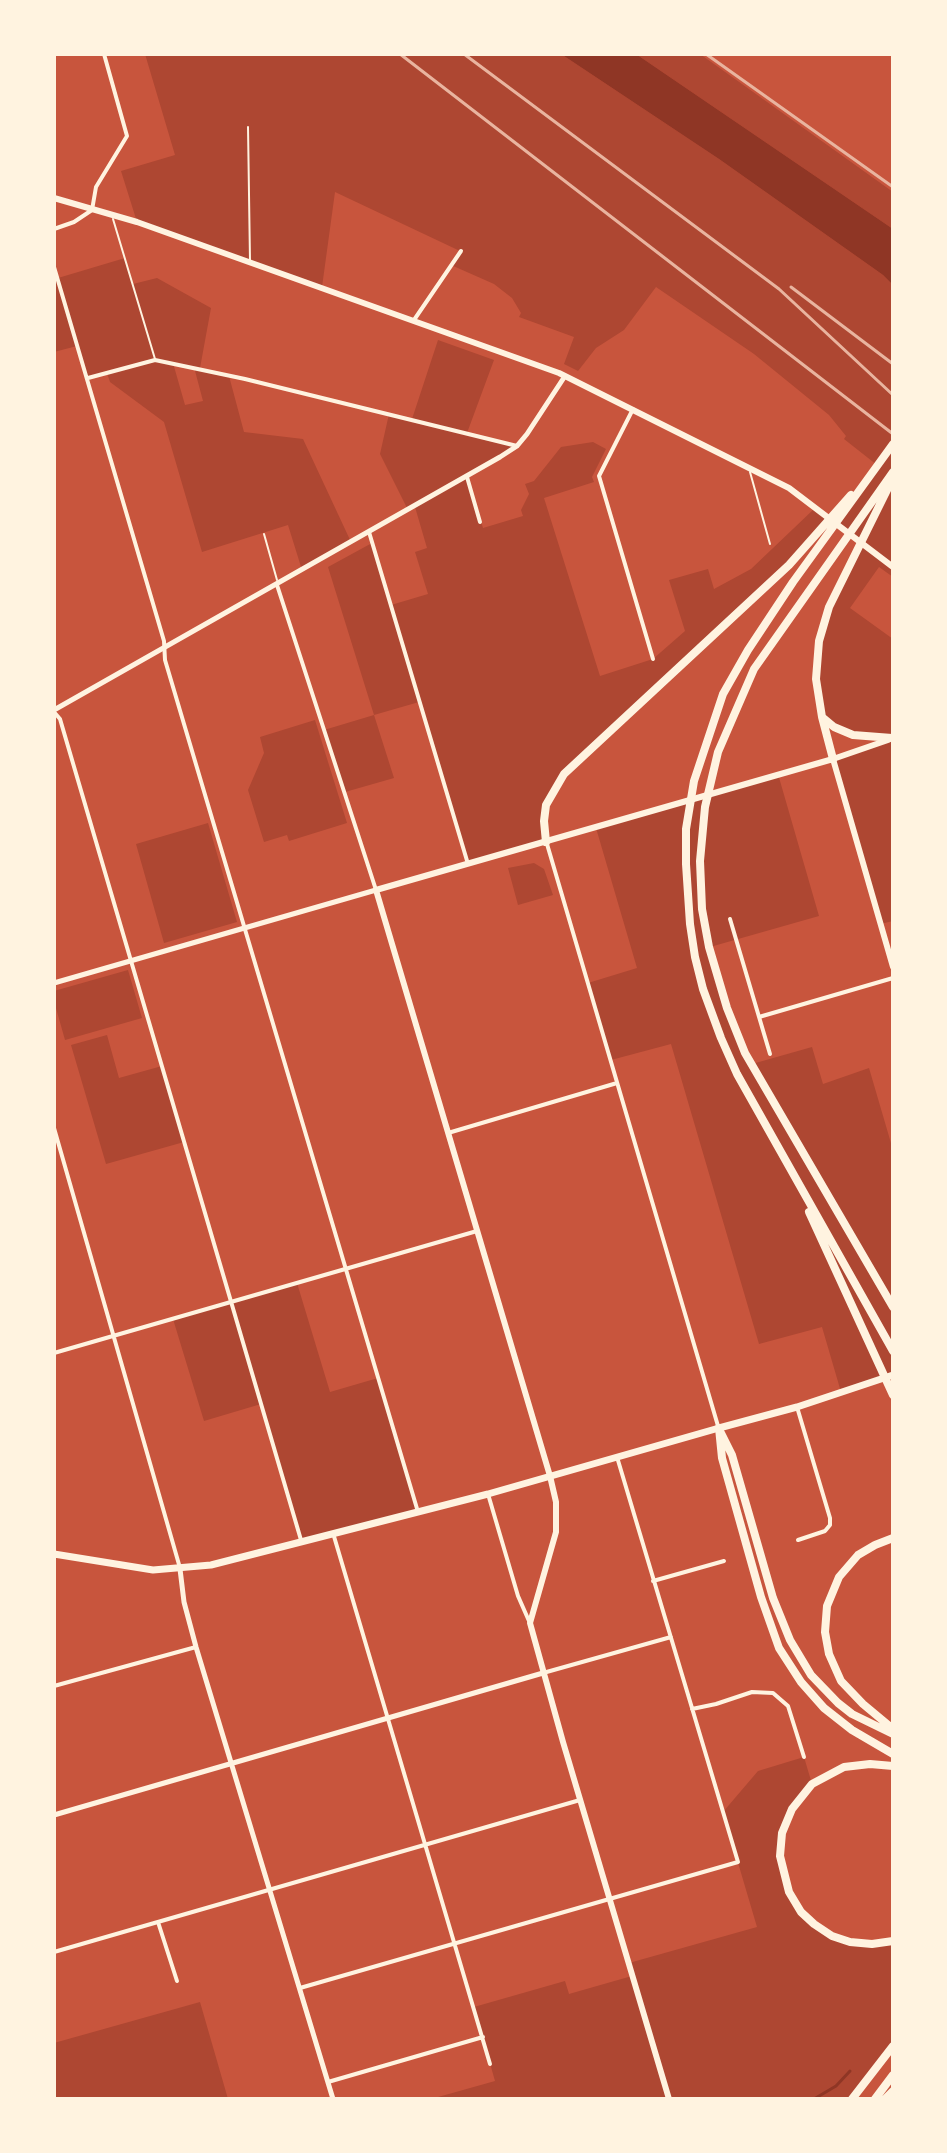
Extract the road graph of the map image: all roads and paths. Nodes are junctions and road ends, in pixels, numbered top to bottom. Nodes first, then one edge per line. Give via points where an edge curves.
1 (104, 54) edge
2 (248, 127) dead end
3 (54, 198) edge
4 (92, 210) junction
5 (112, 215) junction
6 (54, 229) edge
7 (461, 251) dead end
8 (250, 262) junction
9 (54, 267) edge
10 (414, 320) junction
11 (155, 360) junction
12 (565, 376) junction
13 (87, 378) junction
14 (633, 409) junction
15 (893, 444) edge
16 (517, 446) junction
17 (749, 468) junction
18 (876, 468) junction
19 (893, 472) edge
20 (467, 477) junction
21 (893, 478) edge
22 (480, 522) dead end
23 (369, 532) junction
24 (264, 534) dead end
25 (770, 544) dead end
26 (893, 567) edge
27 (277, 585) junction
28 (164, 648) junction
29 (653, 659) dead end
30 (54, 711) edge
31 (822, 717) junction
32 (893, 738) edge
33 (833, 759) junction
34 (546, 842) junction
35 (468, 864) junction
36 (376, 890) junction
37 (730, 919) dead end
38 (245, 927) junction
39 (131, 960) junction
40 (893, 967) edge
41 (893, 978) edge
42 (54, 983) edge
43 (759, 1017) junction
44 (770, 1054) dead end
45 (617, 1083) junction
46 (54, 1128) edge
47 (448, 1133) junction
48 (784, 1157) junction
49 (477, 1231) junction
50 (346, 1269) junction
51 (232, 1302) junction
52 (893, 1307) edge
53 (115, 1336) junction
54 (893, 1351) edge
55 (54, 1353) edge
56 (893, 1375) edge
57 (893, 1395) edge
58 (797, 1407) junction
59 (719, 1428) junction
60 (617, 1457) junction
61 (550, 1476) junction
62 (488, 1494) junction
63 (418, 1512) junction
64 (333, 1533) junction
65 (893, 1538) edge
66 (798, 1540) dead end
67 (301, 1542) junction
68 (54, 1554) edge
69 (724, 1561) dead end
70 (180, 1569) junction
71 (653, 1581) junction
72 (530, 1623) junction
73 (671, 1637) junction
74 (196, 1647) junction
75 (543, 1673) junction
76 (54, 1686) edge
77 (692, 1709) junction
78 (388, 1718) junction
79 (893, 1732) edge
80 (893, 1754) edge
81 (804, 1757) dead end
82 (232, 1763) junction
83 (893, 1766) edge
84 (580, 1800) junction
85 (54, 1815) edge
86 (426, 1844) junction
87 (270, 1889) junction
88 (610, 1899) junction
89 (158, 1922) junction
90 (893, 1941) edge
91 (455, 1943) junction
92 (54, 1952) edge
93 (177, 1981) dead end
94 (300, 1988) junction
95 (483, 2037) junction
96 (893, 2046) edge
97 (490, 2064) dead end
98 (893, 2075) edge
99 (328, 2082) junction
100 (893, 2091) edge
101 (333, 2099) edge
102 (669, 2099) edge
103 (852, 2099) edge
104 (875, 2099) edge
105 (885, 2099) edge

1 - 4 street via 127,134 96,187
2 - 8 lane
3 - 4 main road
4 - 5 main road
4 - 6 street
5 - 8 main road
5 - 11 lane
7 - 10 street
8 - 10 main road
9 - 13 street
10 - 12 main road
11 - 13 street
11 - 16 street
12 - 14 main road
12 - 16 street
13 - 28 street
14 - 17 main road
14 - 29 street via 599,476
15 - 18 highway
16 - 20 street
17 - 25 lane
17 - 26 main road via 789,488
18 - 34 highway via 789,565 564,774 546,805
18 - 48 highway via 723,694 694,781 686,829 690,924 703,989 737,1074
19 - 52 highway via 754,669 718,752 700,861 709,947 745,1053
20 - 22 street
20 - 23 street
21 - 31 highway via 829,607 816,679
23 - 27 street
23 - 35 street
24 - 27 lane
27 - 28 street
27 - 36 street
28 - 30 street
28 - 38 street
30 - 39 street
31 - 32 highway via 848,734
31 - 33 highway
32 - 33 main road
33 - 34 main road
33 - 40 main road
34 - 35 main road
34 - 45 street
35 - 36 main road
36 - 38 street
36 - 47 main road
37 - 43 street
38 - 39 street
38 - 50 street
39 - 42 street
39 - 51 street
41 - 43 street
43 - 44 street
45 - 47 street
45 - 59 street
46 - 53 street
47 - 49 main road
48 - 54 highway
48 - 57 highway
49 - 50 street
49 - 61 main road
50 - 51 street
50 - 63 street
51 - 53 street
51 - 67 street
53 - 55 street
53 - 70 street
56 - 58 main road
58 - 59 main road
58 - 66 street via 830,1518 825,1531
59 - 60 main road
59 - 79 highway via 790,1640 811,1675 838,1703
59 - 80 highway via 722,1458 779,1648 824,1708
60 - 61 main road
60 - 71 street
61 - 62 main road
61 - 72 main road via 556,1532
62 - 63 main road
62 - 72 street
63 - 64 main road
64 - 67 main road
64 - 78 street
65 - 79 highway via 848,1564 827,1606 825,1632 841,1681
67 - 70 main road
68 - 70 main road via 153,1570
69 - 71 street
70 - 74 street
71 - 73 street
72 - 75 main road
73 - 75 street
73 - 77 street
74 - 76 street
74 - 82 street
75 - 78 street
75 - 84 main road
77 - 81 street via 752,1692 779,1696 791,1712
77 - 88 street via 738,1862
78 - 82 street
78 - 86 street
82 - 85 street
82 - 87 street
83 - 90 highway via 844,1767 812,1784 785,1824 780,1856 789,1892 814,1924 850,1942
84 - 86 street
84 - 88 main road
86 - 87 street
86 - 91 street
87 - 89 street
87 - 94 street
88 - 91 street
88 - 102 main road
89 - 92 street
89 - 93 street
91 - 94 street
91 - 95 street
94 - 99 street
95 - 97 street
95 - 99 street
96 - 103 highway
98 - 104 highway
99 - 101 street
100 - 105 highway

